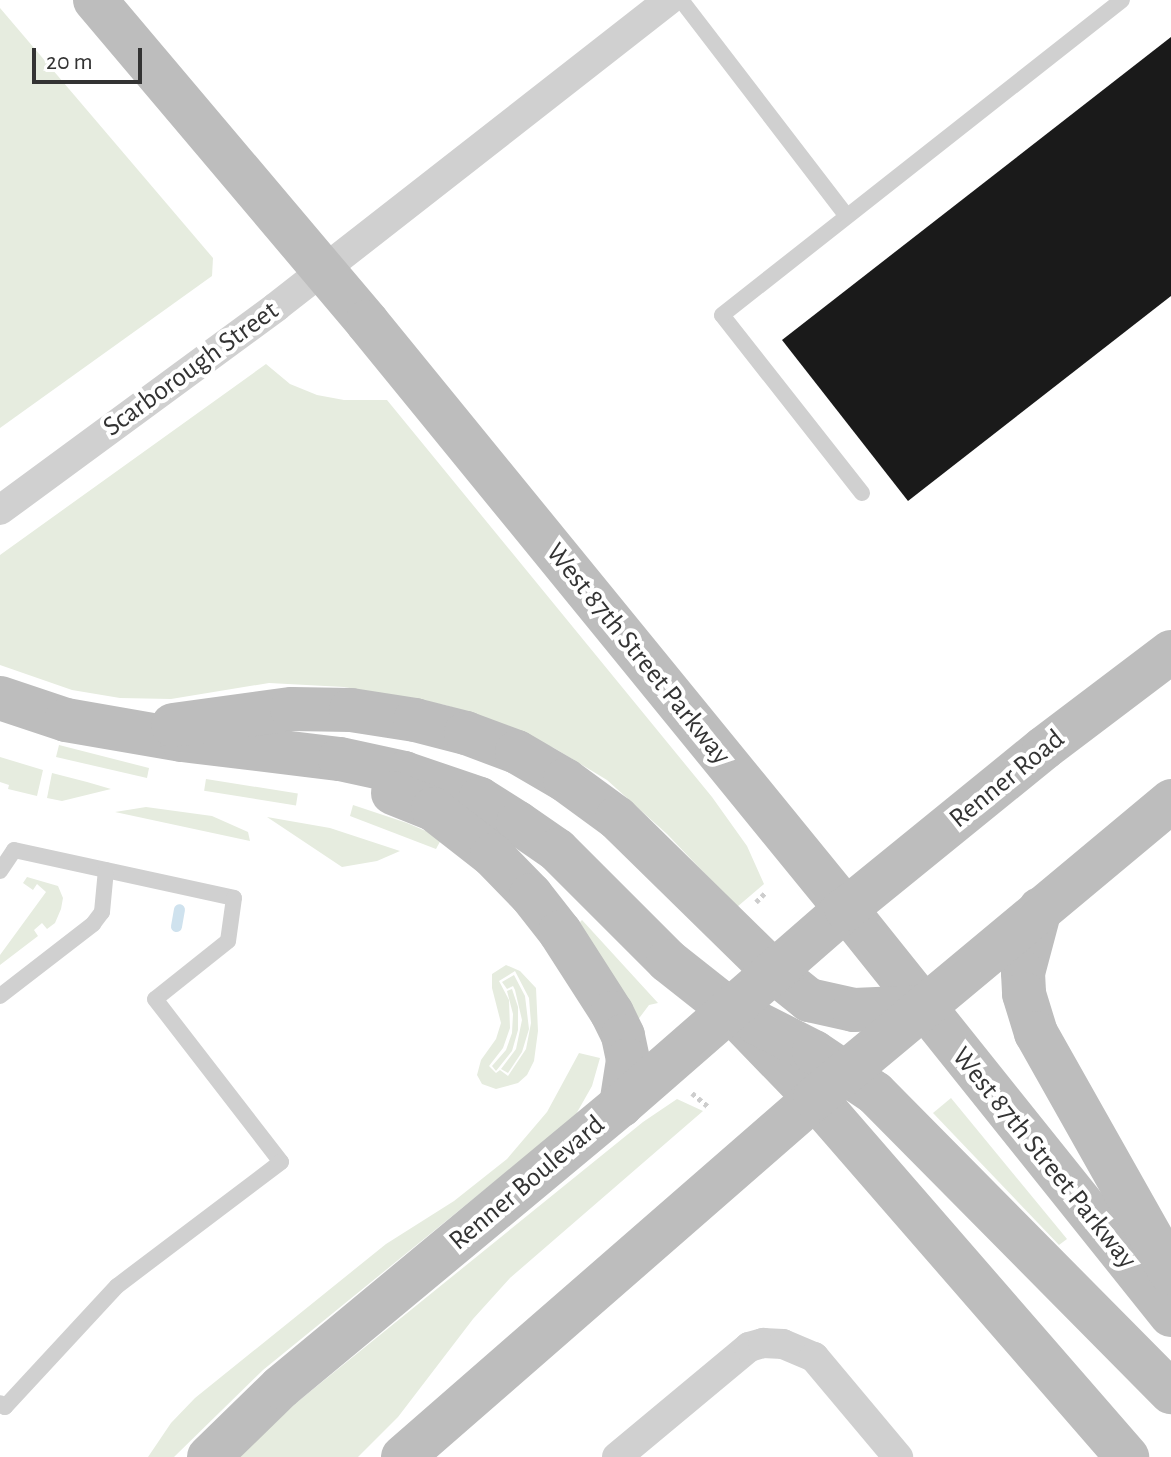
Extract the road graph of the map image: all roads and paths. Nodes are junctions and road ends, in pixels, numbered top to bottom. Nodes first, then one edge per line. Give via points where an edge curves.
1 (95, 0) edge
2 (669, 0) edge
3 (681, 0) edge
4 (1122, 0) edge
5 (847, 216) junction
6 (324, 270) junction
7 (862, 493) dead end
8 (0, 510) edge
9 (1171, 652) edge
10 (0, 698) edge
11 (131, 730) junction
12 (182, 740) junction
13 (1171, 801) edge
14 (106, 870) junction
15 (0, 871) edge
16 (846, 909) junction
17 (1040, 909) junction
18 (774, 972) junction
19 (0, 996) edge
20 (922, 1007) junction
21 (730, 1010) junction
22 (830, 1085) junction
23 (690, 1091) dead end
24 (621, 1105) junction
25 (710, 1108) dead end
26 (1171, 1273) edge
27 (1171, 1315) edge
28 (1171, 1392) edge
29 (0, 1403) edge
30 (209, 1457) edge
31 (403, 1457) edge
32 (617, 1457) edge
33 (898, 1457) edge
34 (1127, 1457) edge

1 - 6 main road, West 87th Street Parkway
2 - 6 street, Scarborough Street
3 - 5 lane
4 - 5 lane
5 - 7 lane via 722,315
6 - 8 street, Scarborough Street
6 - 16 main road, West 87th Street Parkway
9 - 16 main road, Renner Road
10 - 11 main road via 66,720
11 - 12 main road
11 - 18 main road via 292,709 351,710 415,720 517,752 617,818
12 - 21 main road via 340,759 404,773 480,799 557,850 668,961
12 - 24 main road via 242,764 406,796 433,809 492,855 550,919 612,1013 628,1060
13 - 17 main road
14 - 15 lane via 14,850
14 - 19 lane via 102,912 93,924
14 - 29 lane via 234,898 228,941 155,999 281,1162 117,1286 5,1407
16 - 18 main road, Renner Boulevard
16 - 20 main road, West 87th Street Parkway
17 - 20 main road
17 - 26 main road via 1023,973 1036,1033
18 - 20 main road via 809,1000 854,1010
18 - 21 main road, Renner Boulevard
20 - 22 main road
20 - 27 main road, West 87th Street Parkway
21 - 22 main road
21 - 24 main road, Renner Boulevard
22 - 28 main road via 875,1093
22 - 31 main road
22 - 34 main road
23 - 25 path
24 - 30 main road, Renner Boulevard via 281,1387
32 - 33 street via 749,1347 783,1344 814,1357

